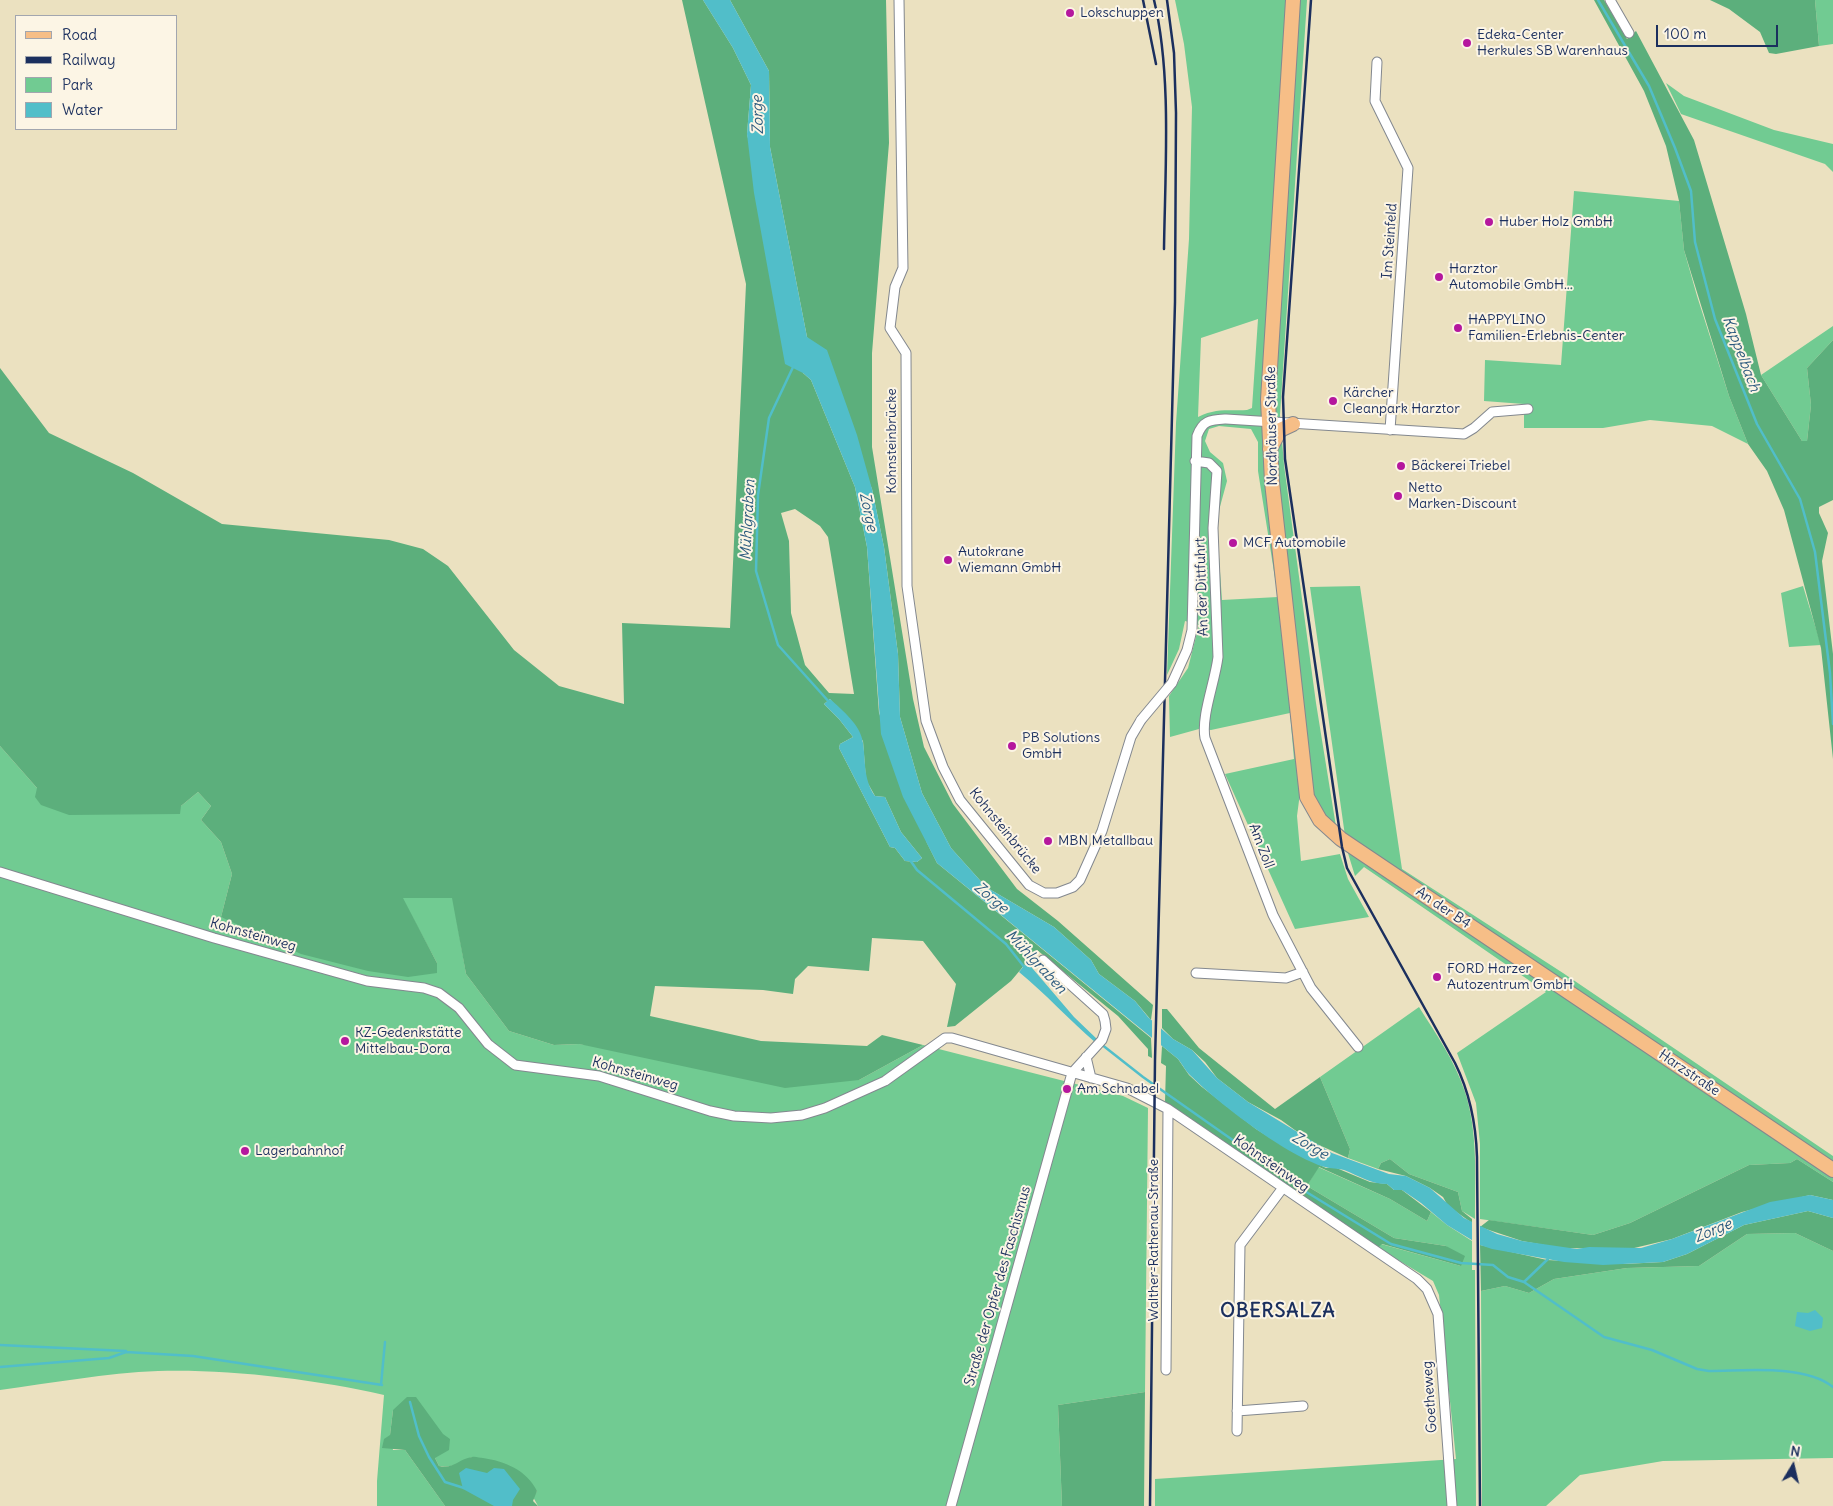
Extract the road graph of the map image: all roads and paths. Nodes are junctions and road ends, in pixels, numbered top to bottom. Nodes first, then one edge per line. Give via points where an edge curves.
1 (899, 0) edge
2 (1293, 0) edge
3 (1610, 0) edge
4 (1629, 33) dead end
5 (1377, 62) dead end
6 (1528, 409) dead end
7 (1269, 422) junction
8 (1293, 424) junction
9 (1390, 430) junction
10 (1270, 449) junction
11 (1195, 461) junction
12 (1203, 726) joint
13 (1341, 839) joint
14 (0, 872) edge
15 (1043, 960) dead end
16 (1303, 972) junction
17 (1196, 973) dead end
18 (1545, 977) joint
19 (1358, 1047) dead end
20 (1086, 1057) junction
21 (1072, 1073) junction
22 (1091, 1078) junction
23 (1168, 1109) junction
24 (1833, 1170) edge
25 (1282, 1189) junction
26 (1427, 1289) joint
27 (1166, 1370) dead end
28 (1303, 1406) dead end
29 (1238, 1411) junction
30 (1237, 1431) dead end
31 (951, 1506) edge
32 (1452, 1506) edge

1 - 11 street, Kohnsteinbrücke, bridge via 903,268 894,287 890,328 906,353 907,586 926,721 960,800 1029,885 1044,893 1066,891 1080,880 1108,815 1131,737 1181,666 1190,637
2 - 7 main road, Nordhäuser Straße via 1272,314
3 - 4 street
5 - 9 street, Im Steinfeld via 1375,101 1408,168
6 - 9 street via 1492,412 1464,434
7 - 8 street
7 - 10 main road, Nordhäuser Straße
7 - 11 street, Kohnsteinbrücke via 1226,418 1208,420 1197,436
8 - 9 street
8 - 10 main road via 1280,430
10 - 13 main road, Nordhäuser Straße via 1307,797 1320,820
11 - 12 street, An der Dittfuhrt via 1209,463 1217,471 1213,528 1218,657
12 - 16 street, Am Zoll via 1273,915
13 - 18 main road, An der B4
14 - 21 street, Kohnsteinweg via 348,976 439,993 459,1008 488,1044 515,1065 599,1076 734,1116 771,1118 802,1115 825,1108 884,1081 945,1038
15 - 20 street via 1103,1014 1106,1029 1099,1044
16 - 17 street via 1286,978
16 - 19 street, Am Zoll
18 - 24 main road, Harzstraße
20 - 21 street
20 - 22 street
21 - 22 street, Kohnsteinweg
21 - 31 street, Straße der Opfer des Faschismus
22 - 23 street, Kohnsteinweg via 1127,1088
23 - 25 street, Kohnsteinweg
23 - 27 street, Walther-Rathenau-Straße
25 - 26 street, Kohnsteinweg via 1402,1268
25 - 29 street via 1240,1245
26 - 32 street, Goetheweg via 1438,1314
28 - 29 street
29 - 30 street

